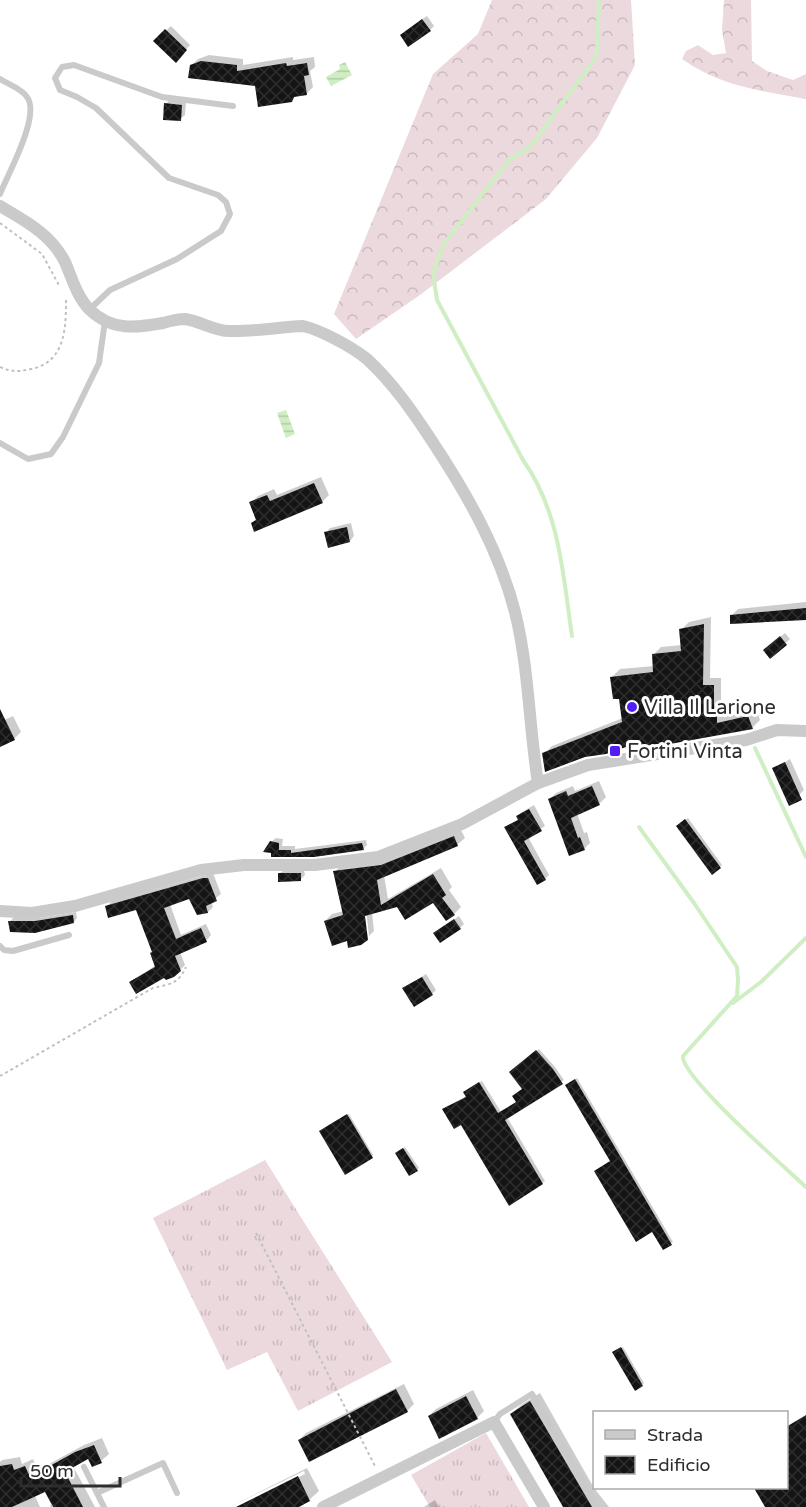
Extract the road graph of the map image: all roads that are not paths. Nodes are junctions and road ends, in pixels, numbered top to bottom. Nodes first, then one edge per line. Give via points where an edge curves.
1 (0, 79) edge
2 (233, 106) dead end
3 (0, 194) edge
4 (0, 206) edge
5 (90, 310) junction
6 (105, 321) junction
7 (0, 443) edge
8 (806, 731) edge
9 (538, 783) junction
10 (0, 911) edge
11 (69, 935) dead end
12 (0, 946) edge
13 (494, 1422) junction
14 (84, 1467) dead end
15 (177, 1492) dead end
16 (97, 1493) junction
17 (104, 1507) edge
18 (323, 1507) edge
19 (544, 1507) edge
20 (598, 1507) edge

1 - 3 lane via 27,96 32,107 28,128
2 - 5 lane via 162,98 74,65 62,68 55,78 60,90 96,108 170,178 218,195 226,202 230,214 221,231 177,260 110,290
4 - 5 street via 53,243
5 - 6 street
6 - 7 lane via 99,363 51,454 28,459
6 - 9 street via 138,328 187,320 230,331 303,326 365,358 388,381 453,472 507,582 521,644
8 - 9 street via 777,730 746,740 617,759
9 - 10 street via 462,824 378,857 315,866 244,865 201,870 75,906 32,913
11 - 12 lane via 13,951
13 - 18 street
13 - 19 street
13 - 20 lane via 532,1394
14 - 16 lane
15 - 16 lane via 162,1463
16 - 17 lane

